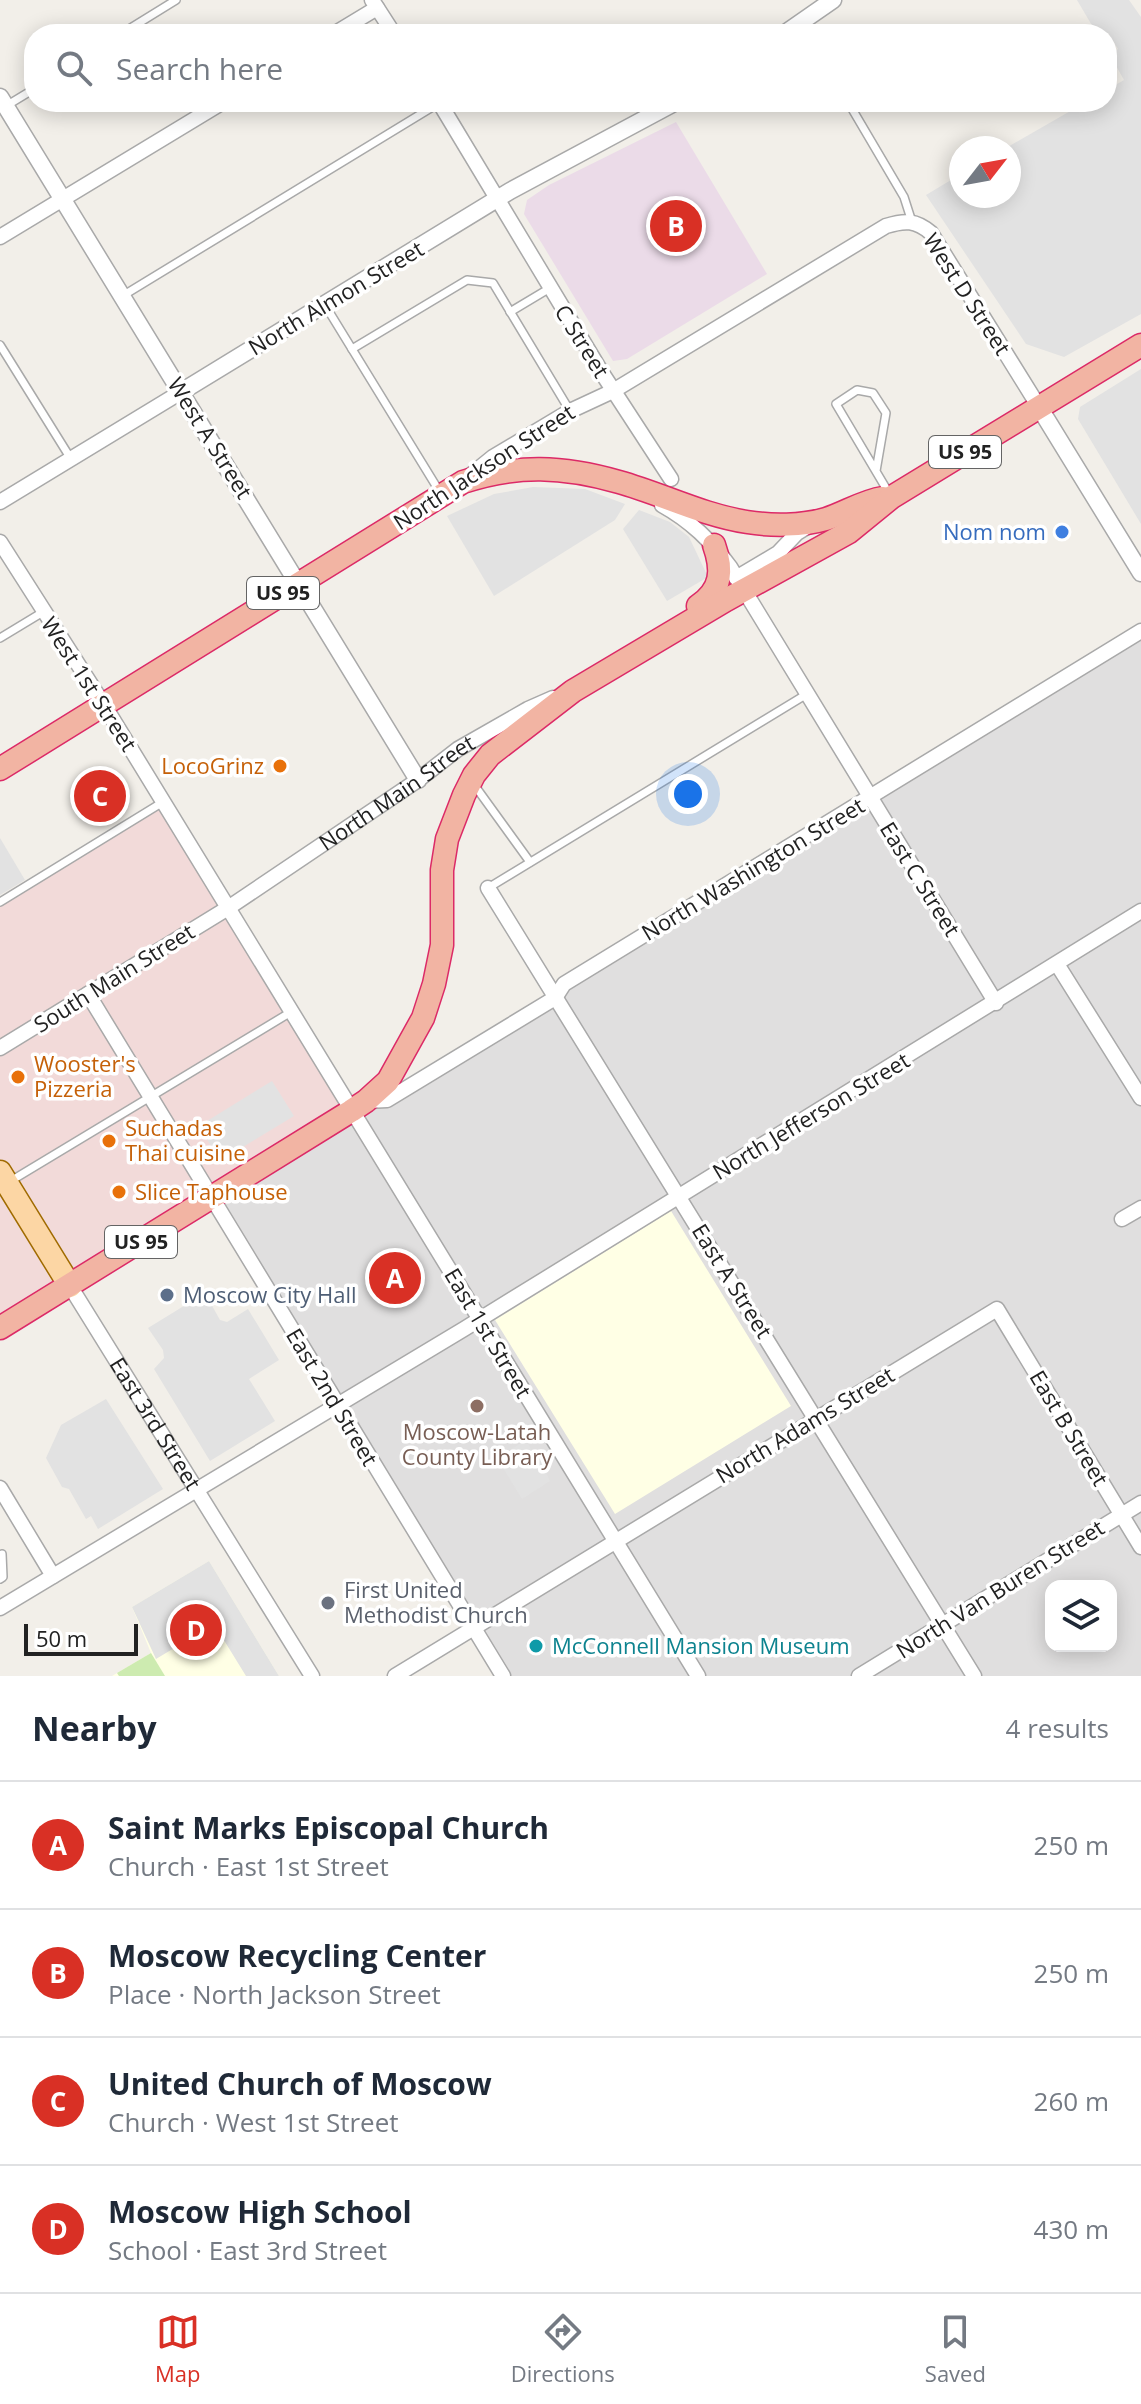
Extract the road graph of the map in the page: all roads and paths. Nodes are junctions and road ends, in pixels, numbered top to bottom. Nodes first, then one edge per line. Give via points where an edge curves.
1 (176, 0) edge
2 (833, 0) edge
3 (374, 4) edge
4 (137, 24) edge
5 (347, 24) edge
6 (387, 24) edge
7 (798, 24) edge
8 (24, 93) edge
9 (2, 101) edge
10 (206, 112) edge
11 (423, 112) edge
12 (445, 112) edge
13 (658, 112) edge
14 (854, 112) edge
15 (63, 198) junction
16 (497, 200) junction
17 (912, 222) junction
18 (0, 237) edge
19 (550, 288) junction
20 (123, 295) junction
21 (325, 305) junction
22 (510, 312) junction
23 (0, 345) edge
24 (1141, 345) edge
25 (352, 349) junction
26 (613, 391) junction
27 (181, 392) junction
28 (1039, 407) junction
29 (570, 411) junction
30 (71, 459) junction
31 (876, 471) junction
32 (671, 479) dead end
33 (463, 482) junction
34 (633, 487) junction
35 (441, 495) junction
36 (892, 497) junction
37 (0, 502) edge
38 (823, 520) junction
39 (0, 542) edge
40 (714, 545) junction
41 (1141, 573) edge
42 (299, 583) junction
43 (740, 584) junction
44 (43, 612) junction
45 (1141, 631) edge
46 (0, 638) edge
47 (661, 638) junction
48 (573, 691) junction
49 (807, 694) junction
50 (104, 705) junction
51 (0, 769) edge
52 (418, 780) junction
53 (471, 781) junction
54 (870, 799) junction
55 (163, 802) junction
56 (530, 862) junction
57 (488, 888) joint
58 (0, 902) edge
59 (228, 908) junction
60 (1141, 911) edge
61 (1057, 964) junction
62 (88, 994) junction
63 (555, 998) junction
64 (996, 1003) junction
65 (291, 1012) junction
66 (0, 1048) edge
67 (150, 1097) junction
68 (1141, 1098) edge
69 (359, 1106) junction
70 (2, 1181) edge
71 (679, 1196) junction
72 (212, 1198) junction
73 (1141, 1208) edge
74 (1122, 1219) dead end
75 (70, 1286) junction
76 (997, 1309) joint
77 (479, 1319) junction
78 (0, 1328) edge
79 (338, 1405) junction
80 (817, 1419) junction
81 (0, 1488) edge
82 (197, 1490) junction
83 (1141, 1503) edge
84 (1121, 1515) junction
85 (613, 1540) junction
86 (1141, 1547) edge
87 (2, 1554) edge
88 (53, 1576) junction
89 (0, 1579) edge
90 (0, 1608) edge
91 (943, 1625) junction
92 (474, 1628) junction
93 (312, 1676) edge
94 (395, 1676) edge
95 (503, 1676) edge
96 (698, 1676) edge
97 (859, 1676) edge
98 (974, 1676) edge

1 - 4 lane
2 - 7 street
3 - 5 street
3 - 6 street
8 - 9 lane
9 - 15 street, West A Street
10 - 15 street
11 - 20 lane
12 - 16 street, C Street
13 - 16 street, North Almon Street
14 - 17 lane, West D Street via 904,197
15 - 18 street
15 - 20 street, West A Street
16 - 19 street, C Street
16 - 21 street, North Almon Street
17 - 26 street, North Jackson Street via 886,226
17 - 28 street, West D Street via 931,233
19 - 22 lane
19 - 26 street, C Street
20 - 27 street, West A Street
21 - 25 lane
21 - 27 street, North Almon Street
22 - 25 lane via 493,283 467,280
22 - 29 lane
23 - 30 lane
24 - 28 highway, North Main Street / US 95
25 - 35 lane
26 - 29 street, North Jackson Street
26 - 32 street, C Street
27 - 30 street, North Almon Street
27 - 42 street, West A Street
28 - 36 highway, North Main Street / US 95
28 - 41 street
29 - 33 street, North Jackson Street via 473,470
30 - 37 street, North Almon Street
31 - 31 lane via 836,404 857,390 873,393 886,413
31 - 36 lane
33 - 34 highway, North Main Street / US 95 via 526,468 574,472
33 - 35 highway, North Jackson Street / US 95
34 - 38 highway, North Main Street / US 95 via 747,522
34 - 40 street, East C Street via 695,526
35 - 42 highway, North Jackson Street / US 95
36 - 38 highway, North Main Street / US 95 via 872,499
36 - 43 highway, North Main Street / US 95 via 849,532
38 - 43 street, North Main Street via 797,533
39 - 44 street, West 1st Street
40 - 43 street, East C Street
40 - 47 highway via 721,575 716,589 676,619
42 - 50 highway, North Jackson Street / US 95
42 - 52 street, West A Street
43 - 47 highway, North Main Street / US 95
43 - 49 street, East C Street
44 - 46 lane
44 - 50 street, West 1st Street
45 - 54 street, North Washington Street
47 - 48 highway, North Main Street / US 95
48 - 52 street, North Main Street via 495,727
48 - 53 highway, North Main Street / US 95 via 490,755
49 - 54 street, East C Street
49 - 56 lane
50 - 51 highway, US 95
50 - 55 street, West 1st Street
52 - 59 street, North Main Street
53 - 56 lane
53 - 69 highway, North Main Street / US 95 via 447,839 442,945 423,1018 388,1081
54 - 63 street, North Washington Street via 564,984
54 - 64 street, East C Street
55 - 58 lane
55 - 59 street, West 1st Street
56 - 57 lane
57 - 63 street, East A Street
59 - 62 street, South Main Street
59 - 65 street, East 1st Street
60 - 61 street, North Jefferson Street
61 - 64 street, North Jefferson Street
61 - 68 street
62 - 66 street, South Main Street
62 - 67 street, East 2nd Street
63 - 69 street, North Washington Street via 387,1100
63 - 71 street, East A Street
64 - 71 street, North Jefferson Street
65 - 67 lane
65 - 69 street, East 1st Street
67 - 70 lane
67 - 72 street, East 2nd Street
69 - 72 highway, US 95
69 - 77 street, East 1st Street
70 - 75 main road, East 3rd Street
71 - 77 street, North Jefferson Street
71 - 80 street, East A Street
72 - 75 highway, US 95
72 - 79 street, East 2nd Street
73 - 74 street
75 - 78 highway, US 95
75 - 82 street, East 3rd Street
76 - 80 street, North Adams Street
76 - 84 street, East B Street
77 - 79 street, North Jefferson Street
77 - 85 street, East 1st Street
79 - 82 street, North Jefferson Street
79 - 92 street, East 2nd Street
80 - 85 street, North Adams Street
80 - 91 street, East A Street
81 - 88 street
82 - 88 street, North Jefferson Street
82 - 93 street, East 3rd Street
83 - 84 street, North Van Buren Street
84 - 86 street, East B Street
84 - 91 street, North Van Buren Street
85 - 92 street, North Adams Street
85 - 96 street, East 1st Street
87 - 89 lane
88 - 90 street, North Jefferson Street
91 - 97 street, North Van Buren Street
91 - 98 street, East A Street
92 - 94 street, North Adams Street
92 - 95 street, East 2nd Street

